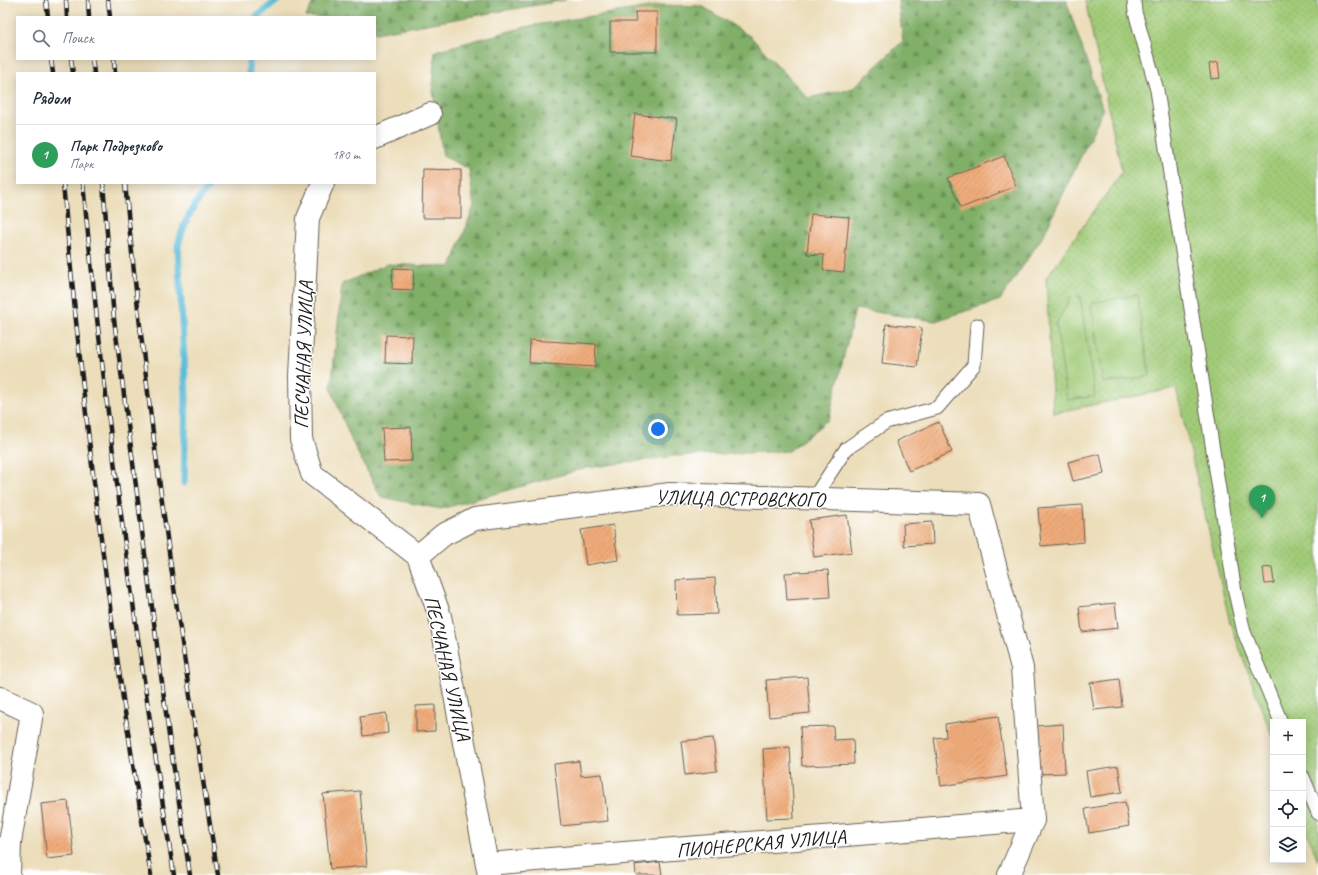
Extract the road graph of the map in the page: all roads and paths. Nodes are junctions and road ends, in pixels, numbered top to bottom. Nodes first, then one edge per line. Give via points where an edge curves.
1 (1134, 0) edge
2 (430, 114) dead end
3 (376, 138) edge
4 (323, 184) edge
5 (977, 325) dead end
6 (813, 499) junction
7 (418, 556) junction
8 (0, 698) edge
9 (1280, 719) edge
10 (1306, 784) edge
11 (1318, 814) edge
12 (1034, 820) junction
13 (488, 869) edge
14 (9, 875) edge
15 (1009, 875) edge

1 - 9 lane via 1158,97 1235,592 1244,632
2 - 3 street
4 - 7 street, ПЕСЧАНАЯ УЛИЦА via 308,218 300,376 301,439 312,474
5 - 6 lane via 974,365 937,408 886,422 846,449
6 - 7 street, УЛИЦА ОСТРОВСКОГО via 670,494 476,519 443,535
6 - 12 street, УЛИЦА ОСТРОВСКОГО via 979,504 1022,668
7 - 13 street, ПЕСЧАНАЯ УЛИЦА via 440,616
8 - 14 street via 32,713 10,842
10 - 11 lane
12 - 13 street, ПИОНЕРСКАЯ УЛИЦА
12 - 15 street

